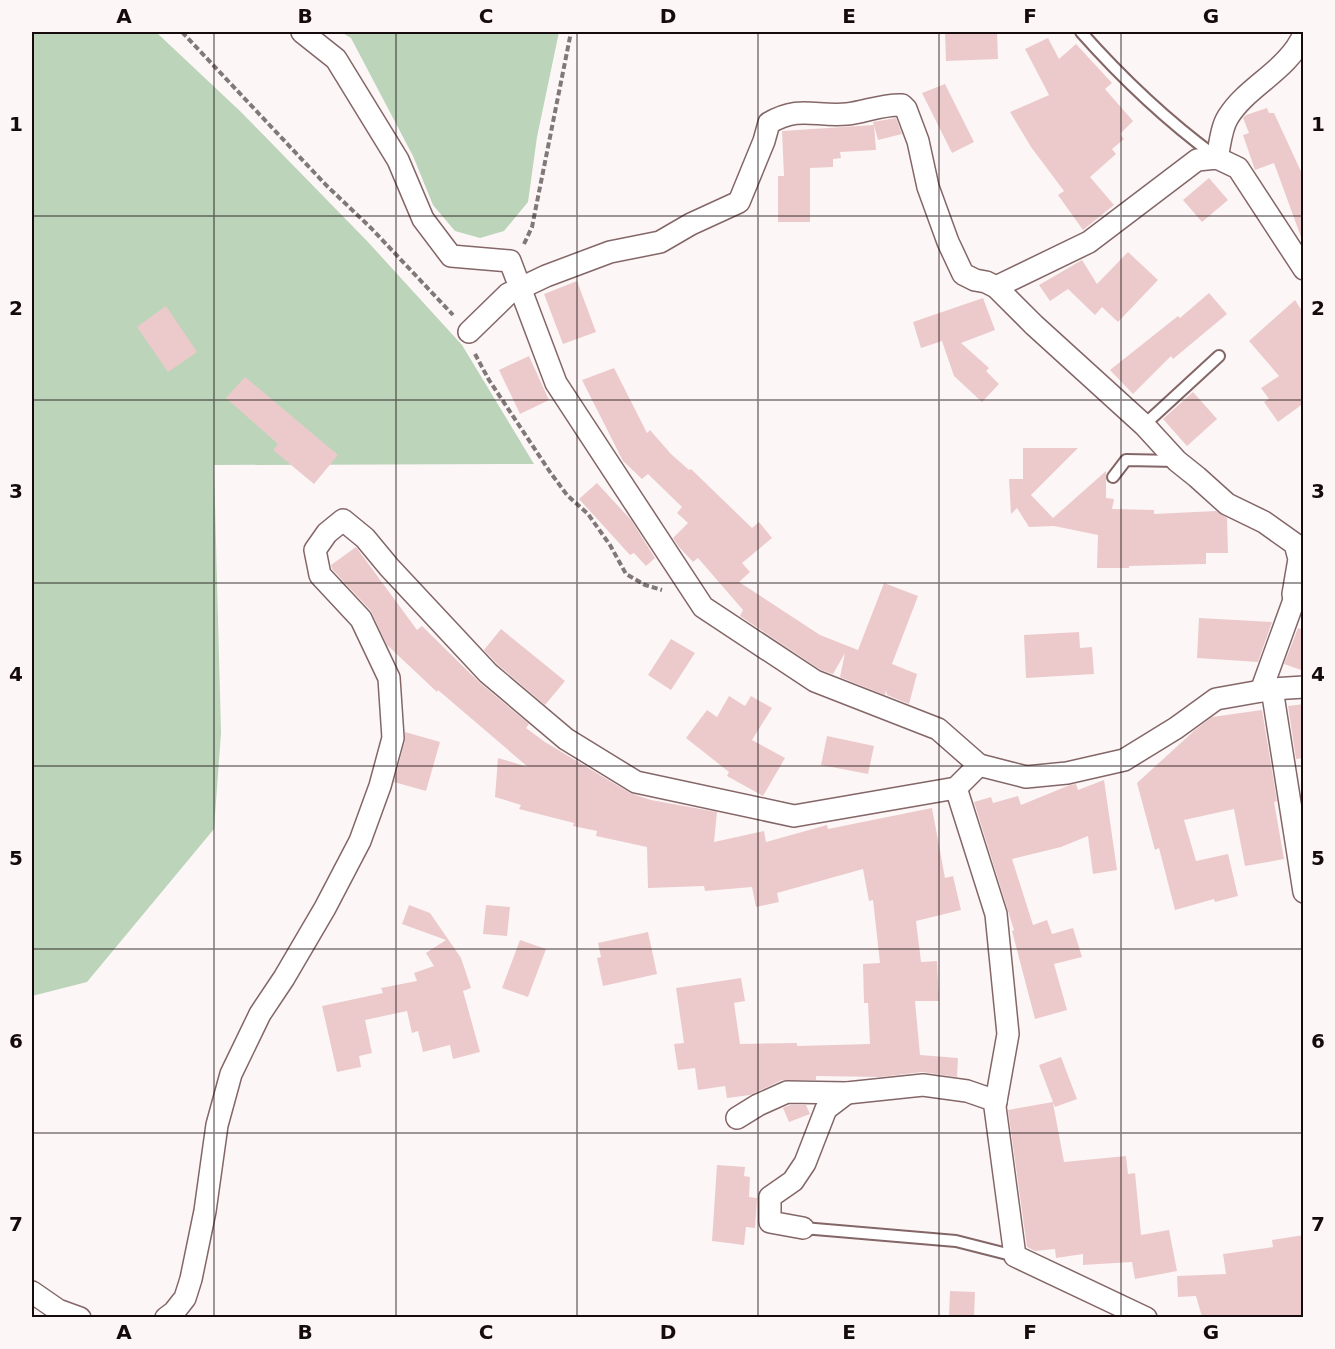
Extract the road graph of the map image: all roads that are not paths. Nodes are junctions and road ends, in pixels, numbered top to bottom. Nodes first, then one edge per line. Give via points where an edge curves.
1 (302, 32) edge
2 (1081, 32) edge
3 (1304, 34) edge
4 (1217, 158) junction
5 (1304, 269) edge
6 (996, 287) junction
7 (520, 288) junction
8 (469, 333) road end
9 (1219, 356) dead end
10 (1144, 426) junction
11 (1177, 461) junction
12 (1113, 477) dead end
13 (1299, 593) edge
14 (1304, 687) edge
15 (1267, 690) junction
16 (978, 765) junction
17 (956, 788) junction
18 (1304, 892) edge
19 (847, 1093) junction
20 (996, 1101) junction
21 (738, 1118) dead end
22 (803, 1228) joint
23 (1015, 1256) junction
24 (32, 1293) edge
25 (80, 1317) edge
26 (166, 1317) edge
27 (1146, 1317) edge

1 - 7 street via 336,59 398,160 423,219 451,256 510,261
2 - 4 lane via 1135,89
3 - 4 street via 1288,58 1226,120
4 - 5 street via 1238,168
4 - 6 street via 1197,160 1089,242
6 - 7 street via 963,274 928,187 911,120 902,105 896,105 847,114 783,114 769,123 739,202 660,242 582,261
6 - 10 street
7 - 8 street via 508,294
7 - 16 street via 556,383 704,607 815,681 938,729
9 - 10 lane
10 - 11 street
11 - 12 lane via 1126,460
11 - 13 street via 1227,504 1264,522 1295,544 1299,559 1293,594
13 - 15 street
14 - 15 street
15 - 16 street via 1216,699 1124,760 1067,773 1026,777
15 - 18 street
16 - 17 street
17 - 20 street via 996,914 1008,1034
17 - 26 street via 794,816 636,782 566,739 488,673 365,538 343,520 315,550 320,575 361,619 389,678 393,738 360,841 319,918 260,1014 231,1074 217,1125 191,1279 184,1298
19 - 20 street via 923,1084 967,1091
19 - 21 street via 787,1092
19 - 22 street via 826,1109 805,1163 793,1180 770,1197 770,1221
20 - 23 street
22 - 23 lane via 956,1241
23 - 27 street
24 - 25 street via 58,1310

